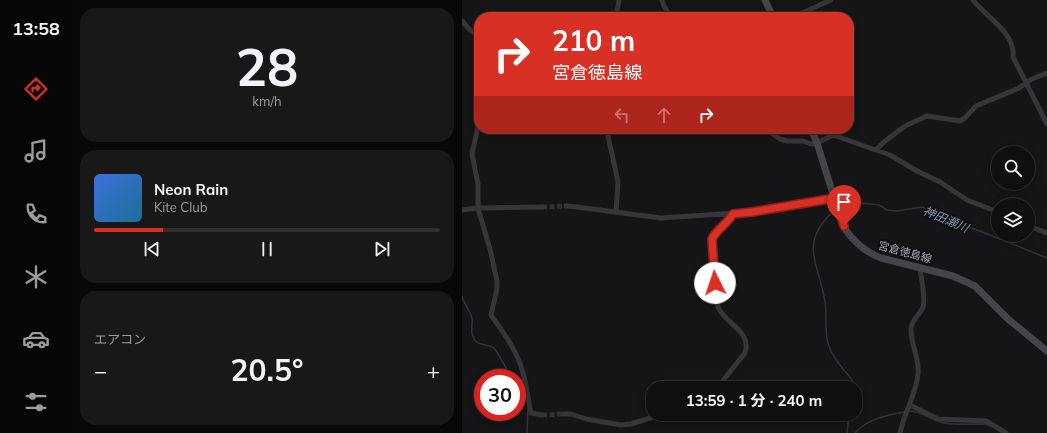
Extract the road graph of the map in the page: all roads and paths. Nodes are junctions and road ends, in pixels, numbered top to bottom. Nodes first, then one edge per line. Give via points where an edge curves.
1 (618, 0) edge
2 (662, 0) edge
3 (765, 0) edge
4 (831, 0) edge
5 (973, 0) edge
6 (617, 12) edge
7 (668, 12) edge
8 (771, 12) edge
9 (804, 12) edge
10 (462, 22) edge
11 (474, 34) edge
12 (1047, 73) edge
13 (1025, 84) junction
14 (1047, 124) edge
15 (476, 134) edge
16 (608, 134) edge
17 (773, 134) edge
18 (813, 134) edge
19 (817, 143) junction
20 (877, 150) junction
21 (835, 198) junction
22 (566, 206) tunnel mouth
23 (542, 207) tunnel mouth
24 (478, 208) junction
25 (991, 209) edge
26 (462, 210) edge
27 (616, 212) junction
28 (733, 214) junction
29 (1035, 229) edge
30 (1047, 234) edge
31 (920, 268) junction
32 (1047, 351) edge
33 (723, 381) edge
34 (910, 405) junction
35 (542, 414) tunnel mouth
36 (564, 414) tunnel mouth
37 (646, 419) edge
38 (900, 433) edge
39 (1006, 433) edge

1 - 6 street
2 - 7 street
3 - 8 main road
4 - 9 street
5 - 13 street via 1003,30
10 - 11 street
12 - 13 street
13 - 14 street
13 - 20 street via 976,106 960,121 927,116 904,126
15 - 24 street via 472,154 478,184
16 - 27 street via 618,182
17 - 19 street via 787,141
18 - 19 main road, 宮倉徳島線
19 - 20 street via 833,135
19 - 21 main road, 宮倉徳島線
20 - 25 street via 940,182 967,200
21 - 28 street
21 - 31 main road, 宮倉徳島線 via 844,226 861,248 881,258
22 - 27 street
23 - 24 street
24 - 26 street
24 - 35 street via 497,281 491,315 505,334 519,362 531,413
27 - 28 street via 661,218
28 - 33 street via 712,239 716,298 719,309 747,343 745,353
29 - 30 street
31 - 32 main road, 宮倉徳島線 via 953,276 975,286 1008,319
31 - 34 street via 924,302 923,309 914,319 911,329 918,374
34 - 38 street
34 - 39 street via 938,418 986,421
36 - 37 street via 621,425

